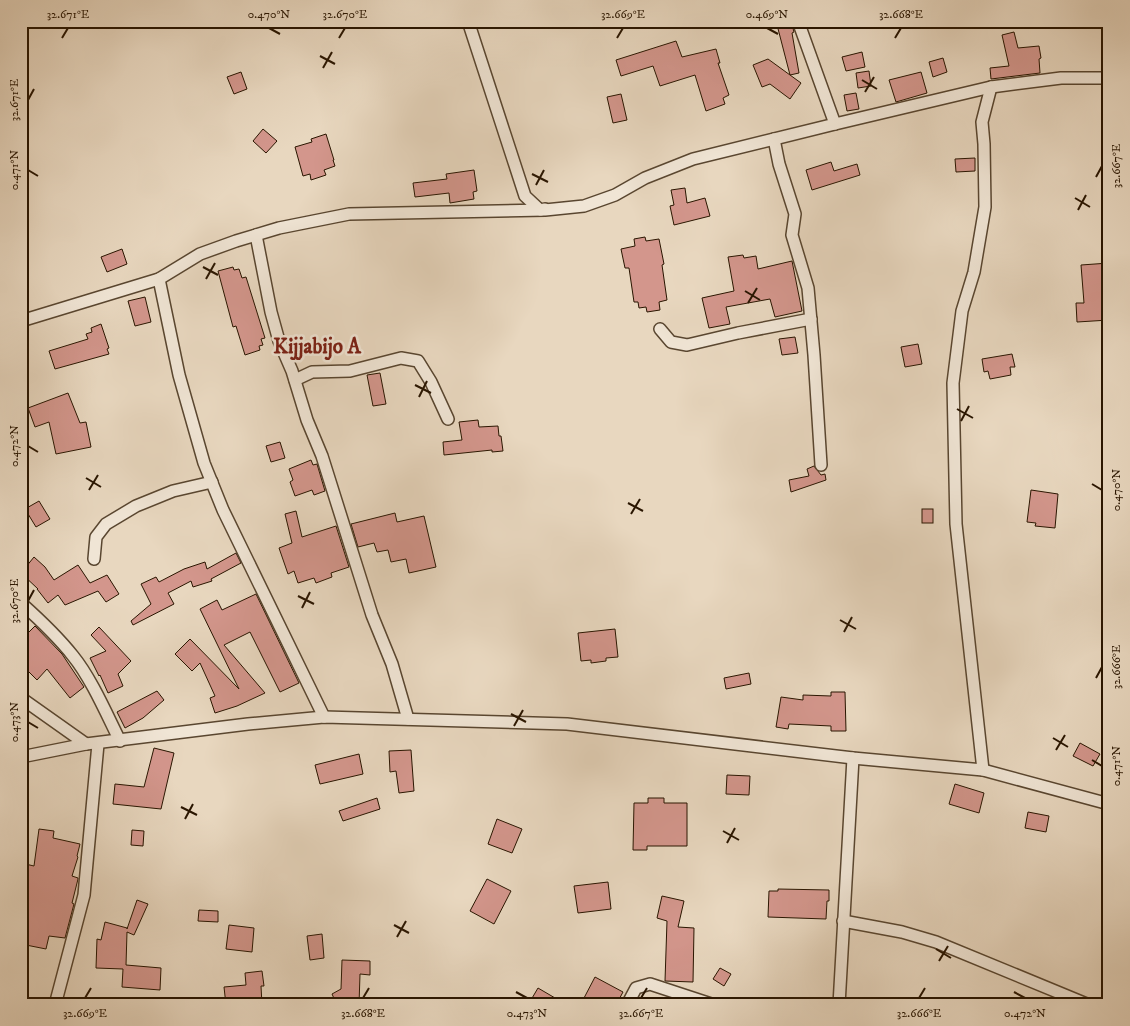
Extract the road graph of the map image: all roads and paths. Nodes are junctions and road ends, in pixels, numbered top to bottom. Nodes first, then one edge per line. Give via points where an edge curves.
1 (468, 21) edge
2 (798, 21) edge
3 (1109, 78) edge
4 (991, 87) junction
5 (836, 124) junction
6 (774, 139) junction
7 (584, 206) junction
8 (256, 235) junction
9 (159, 278) junction
10 (811, 319) junction
11 (21, 321) edge
12 (660, 329) dead end
13 (295, 380) junction
14 (448, 419) dead end
15 (821, 465) dead end
16 (212, 482) junction
17 (94, 559) dead end
18 (21, 603) edge
19 (21, 698) edge
20 (324, 717) junction
21 (408, 719) junction
22 (120, 741) junction
23 (86, 744) junction
24 (98, 744) junction
25 (21, 757) edge
26 (853, 758) junction
27 (983, 770) junction
28 (1109, 804) edge
29 (843, 921) junction
30 (55, 1005) edge
31 (627, 1005) edge
32 (714, 1005) edge
33 (839, 1005) edge
34 (1089, 1005) edge

1 - 7 street via 526,196 540,210
2 - 5 street
3 - 4 street via 1061,78
4 - 5 street
4 - 27 street via 982,122 985,207 974,272 962,310 953,383 956,524
5 - 6 street
6 - 7 street via 693,159
6 - 10 street via 796,214 792,235 808,288
7 - 8 street via 545,210 350,214
8 - 9 street via 200,254
8 - 13 street via 271,312
9 - 11 street
9 - 16 street via 179,375
10 - 12 street via 686,345 670,342
10 - 15 street
13 - 14 street via 312,372 350,371 401,358 418,361
13 - 21 street
16 - 17 street via 173,491 136,506 106,524 96,537
16 - 20 street via 222,510
18 - 22 street via 74,657
19 - 23 street
20 - 21 street
20 - 22 street
21 - 26 street via 567,724
22 - 24 street
23 - 24 street
23 - 25 street
24 - 30 street via 84,895
26 - 27 street
26 - 29 street
27 - 28 street
29 - 33 street
29 - 34 street via 936,942
31 - 32 street via 636,988 650,984

